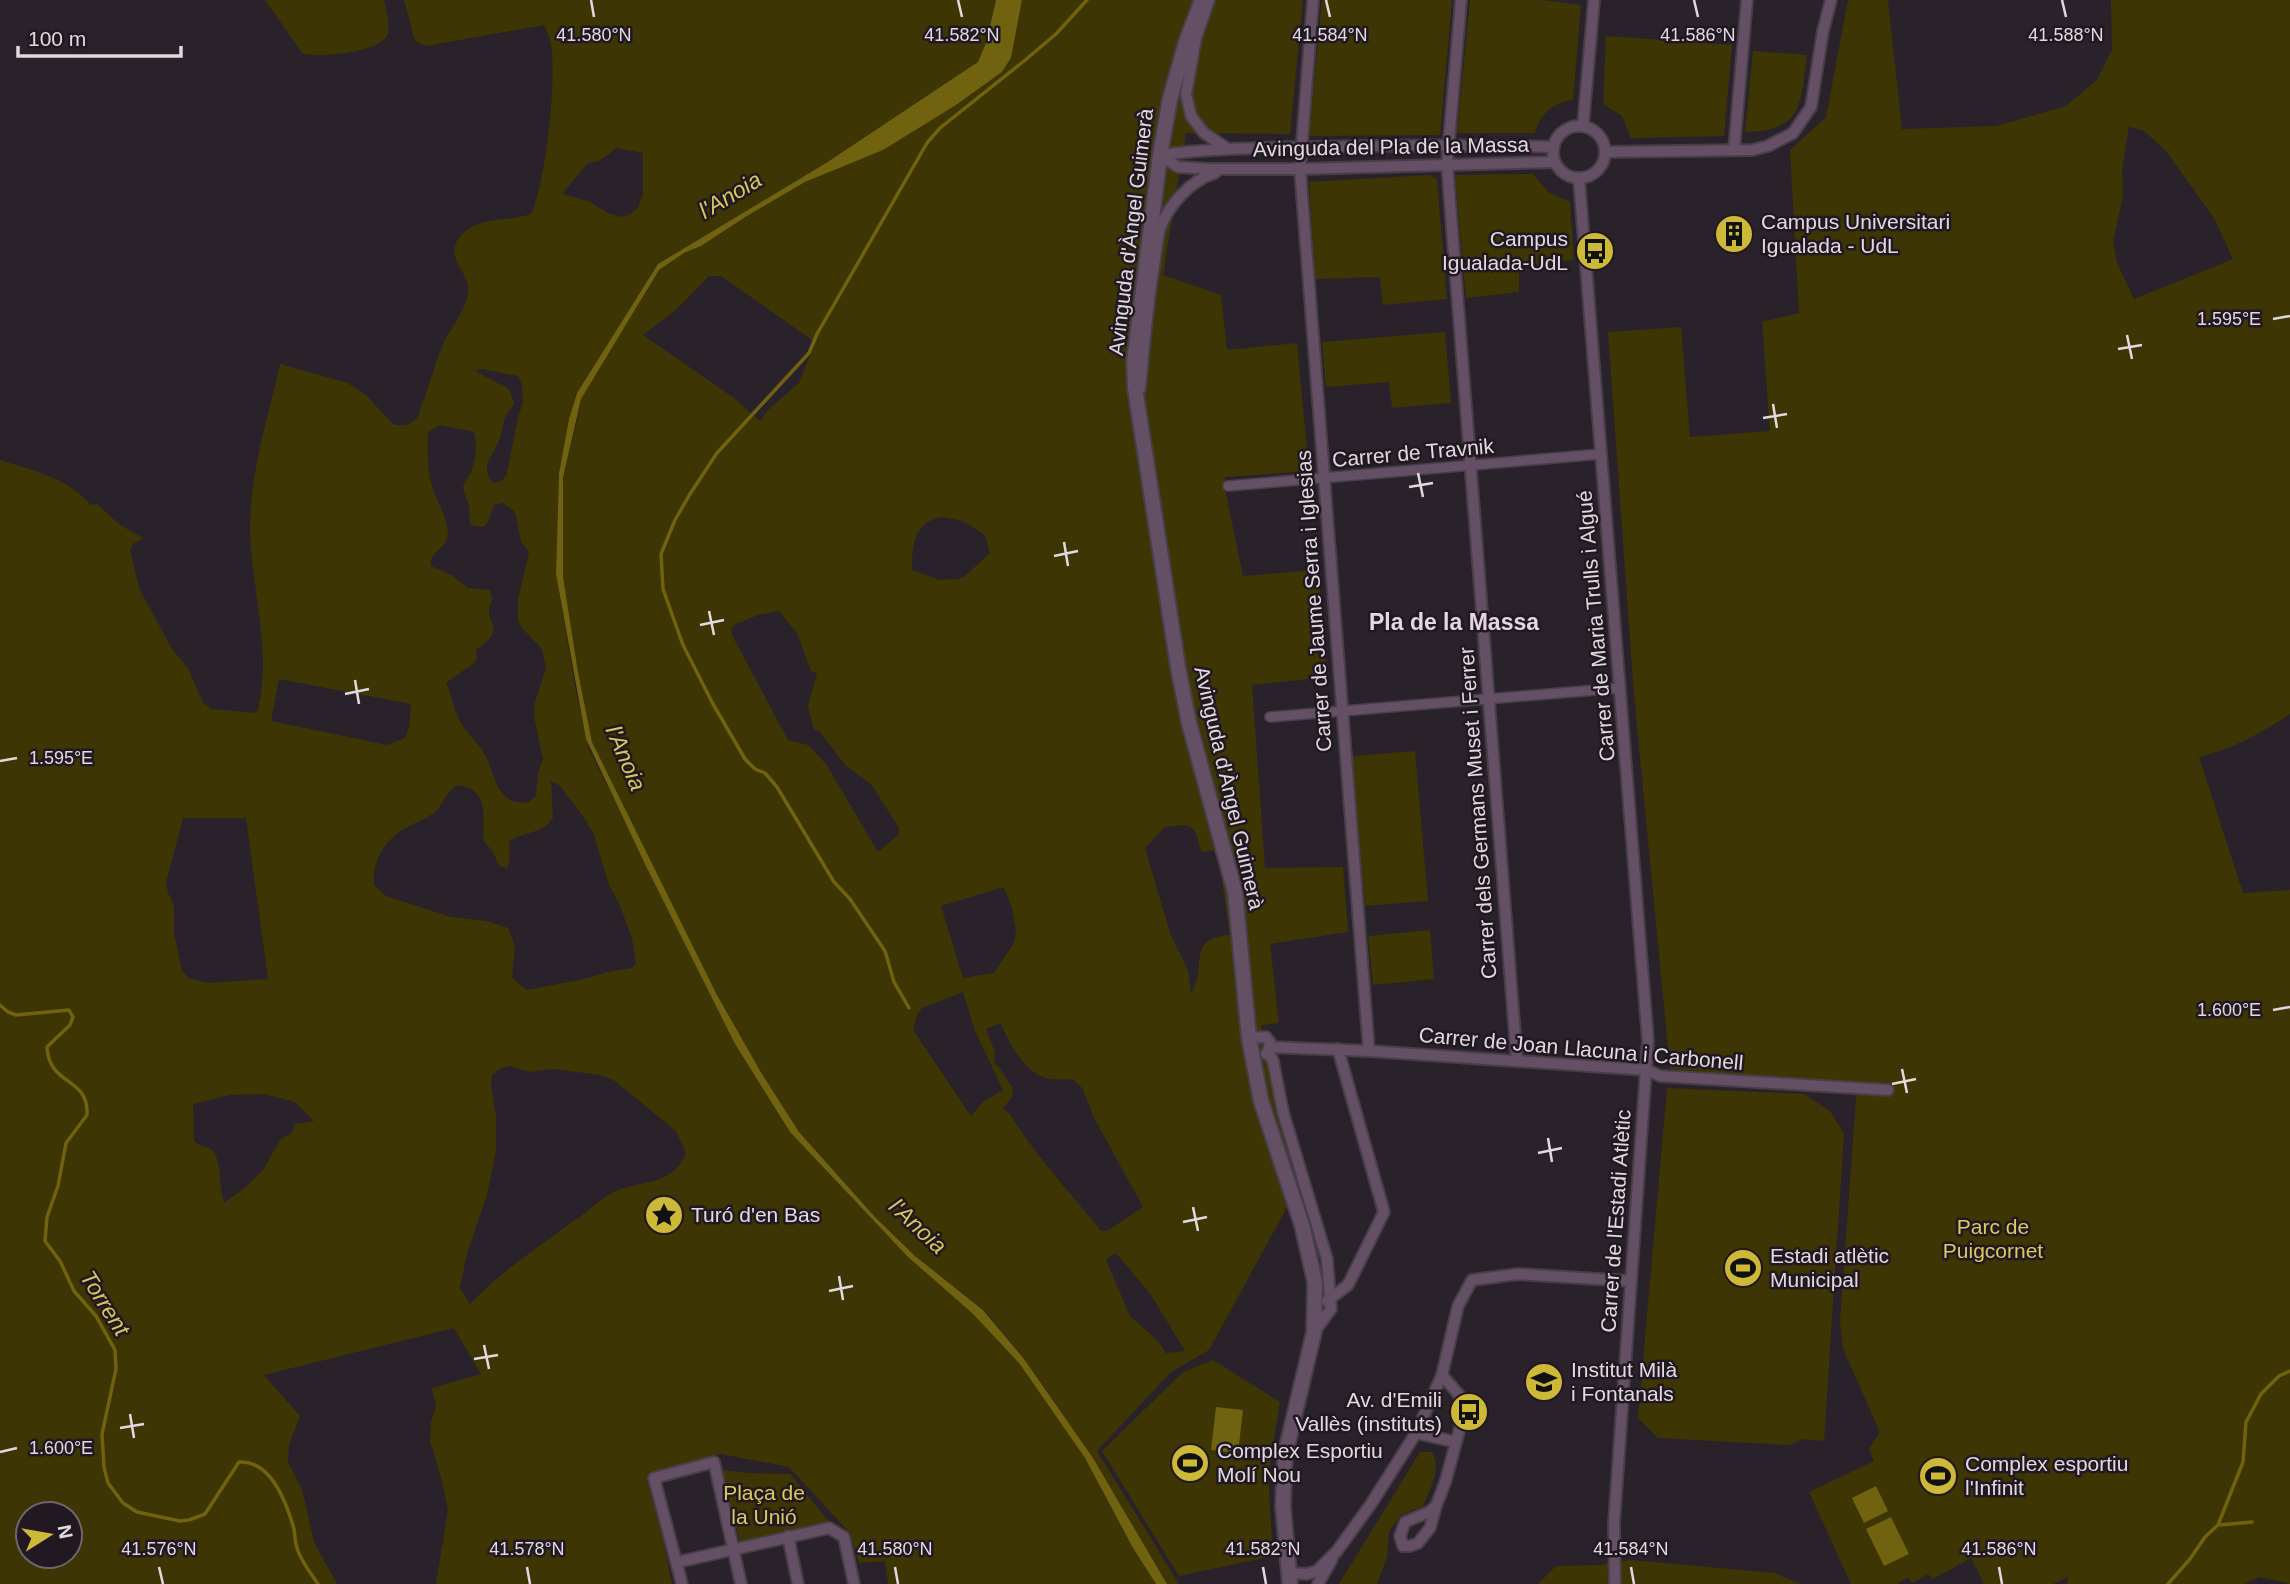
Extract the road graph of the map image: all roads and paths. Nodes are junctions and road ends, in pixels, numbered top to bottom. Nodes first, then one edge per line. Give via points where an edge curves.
1 (1202, 0) edge
2 (1209, 0) edge
3 (1314, 0) edge
4 (1461, 0) edge
5 (1594, 0) edge
6 (1747, 0) edge
7 (1831, 0) edge
8 (1583, 126) junction
9 (1448, 144) junction
10 (1301, 147) junction
11 (1554, 147) junction
12 (1228, 149) junction
13 (1734, 150) junction
14 (1606, 152) junction
15 (1160, 155) junction
16 (1555, 162) junction
17 (1447, 164) junction
18 (1228, 169) junction
19 (1300, 169) junction
20 (1579, 179) junction
21 (1138, 414) junction
22 (1601, 454) junction
23 (1470, 465) junction
24 (1324, 478) junction
25 (1228, 486) dead end
26 (1620, 688) junction
27 (1489, 699) junction
28 (1342, 711) junction
29 (1270, 717) dead end
30 (1249, 1038) junction
31 (1338, 1049) junction
32 (1369, 1051) junction
33 (1263, 1053) junction
34 (1517, 1061) junction
35 (1647, 1070) junction
36 (1888, 1090) dead end
37 (1630, 1281) junction
38 (1323, 1301) junction
39 (1442, 1376) junction
40 (1416, 1433) junction
41 (1456, 1442) junction
42 (1436, 1506) dead end
43 (788, 1536) junction
44 (733, 1549) junction
45 (1337, 1551) junction
46 (678, 1562) junction
47 (1289, 1579) edge
48 (682, 1584) edge
49 (741, 1584) edge
50 (798, 1584) edge
51 (854, 1584) edge
52 (1318, 1584) edge
53 (1615, 1584) edge

1 - 15 street, Avinguda d'Àngel Guimerà via 1170,99
2 - 12 street, Avinguda del Pla de la Massa via 1186,93 1191,116 1204,133
3 - 10 street, Carrer de Jaume Serra i Iglesias
4 - 9 street, Carrer dels Germans Muset i Ferrer
5 - 8 street
6 - 13 street
7 - 13 street via 1811,107 1793,133 1768,146
8 - 11 street via 1564,131
8 - 14 street via 1599,135
9 - 10 street, Avinguda del Pla de la Massa
9 - 11 street, Avinguda del Pla de la Massa
9 - 17 street, Carrer dels Germans Muset i Ferrer
10 - 12 street, Avinguda del Pla de la Massa
10 - 19 street, Carrer de Jaume Serra i Iglesias
11 - 16 street
12 - 15 street, Avinguda del Pla de la Massa
13 - 14 street
14 - 20 street via 1598,171
15 - 18 street, Avinguda del Pla de la Massa via 1178,167
15 - 21 street, Avinguda d'Àngel Guimerà via 1134,362
16 - 17 street, Avinguda del Pla de la Massa
16 - 20 street via 1564,174
17 - 19 street, Avinguda del Pla de la Massa
17 - 23 street, Carrer dels Germans Muset i Ferrer
18 - 19 street, Avinguda del Pla de la Massa
18 - 21 street, Avinguda del Pla de la Massa via 1205,176 1187,190 1160,229
19 - 24 street, Carrer de Jaume Serra i Iglesias
20 - 22 street, Carrer de Maria Trulls i Algué
21 - 30 street, Avinguda d'Àngel Guimerà via 1187,712 1235,892
22 - 23 street, Carrer de Travnik
22 - 26 street, Carrer de Maria Trulls i Algué
23 - 24 street, Carrer de Travnik
23 - 27 street, Carrer dels Germans Muset i Ferrer
24 - 25 street, Carrer de Travnik
24 - 28 street, Carrer de Jaume Serra i Iglesias
26 - 27 street
26 - 35 street, Carrer de Maria Trulls i Algué
27 - 28 street
27 - 34 street, Carrer dels Germans Muset i Ferrer
28 - 29 street
28 - 32 street, Carrer de Jaume Serra i Iglesias
30 - 33 street, Avinguda d'Àngel Guimerà
30 - 33 street, Carrer de Joan Llacuna i Carbonell via 1266,1037
31 - 32 street, Carrer de Joan Llacuna i Carbonell
31 - 33 street, Carrer de Joan Llacuna i Carbonell
31 - 38 street via 1384,1212 1348,1285
32 - 34 street, Carrer de Joan Llacuna i Carbonell
33 - 38 street, Avinguda d'Àngel Guimerà via 1261,1101
34 - 35 street, Carrer de Joan Llacuna i Carbonell
35 - 36 street, Carrer de Joan Llacuna i Carbonell via 1660,1076
35 - 37 street, Carrer de l'Estadi Atlètic
37 - 39 street via 1518,1274 1472,1280 1458,1306
37 - 53 street, Carrer de l'Estadi Atlètic
38 - 47 street, Avinguda d'Àngel Guimerà via 1285,1455 1283,1506
39 - 40 street
39 - 41 street via 1460,1396
40 - 41 street
40 - 45 street
41 - 42 street
43 - 44 street
43 - 50 street
43 - 51 street via 829,1528 844,1537
44 - 46 street
44 - 46 street via 714,1462 654,1478
44 - 49 street
45 - 47 street via 1317,1571
45 - 52 street
46 - 48 street

